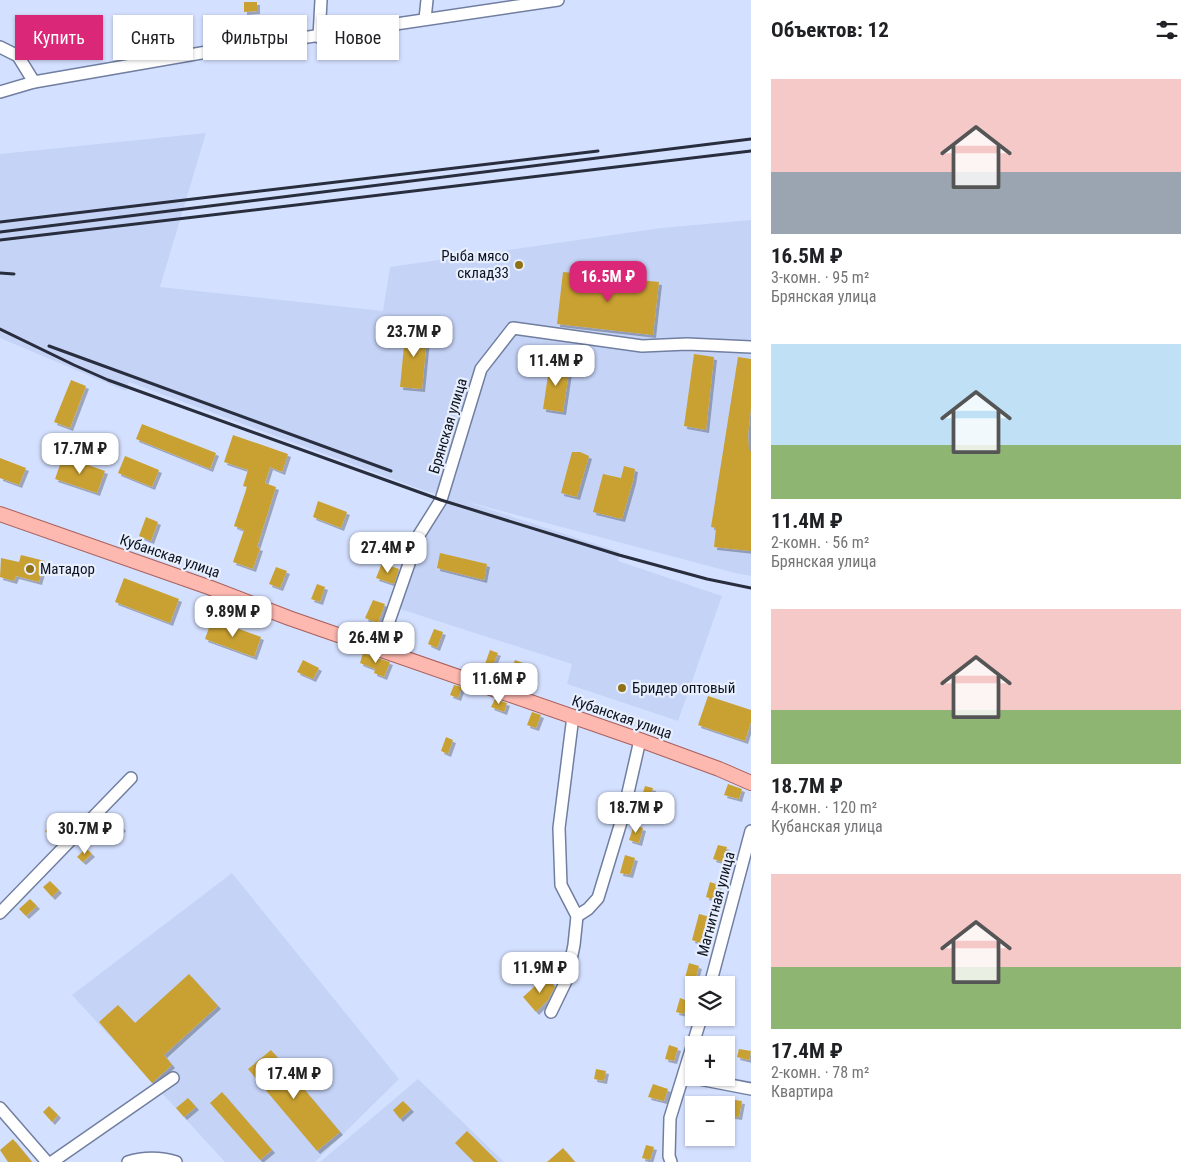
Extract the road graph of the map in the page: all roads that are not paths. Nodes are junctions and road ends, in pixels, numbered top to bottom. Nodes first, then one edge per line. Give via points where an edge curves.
1 (321, 0) edge
2 (427, 0) edge
3 (558, 0) edge
4 (520, 3) edge
5 (320, 15) edge
6 (425, 19) junction
7 (399, 23) edge
8 (317, 37) edge
9 (0, 47) edge
10 (34, 82) junction
11 (0, 92) edge
12 (751, 347) edge
13 (0, 514) edge
14 (379, 650) junction
15 (573, 716) junction
16 (640, 740) junction
17 (131, 778) dead end
18 (751, 783) edge
19 (751, 831) edge
20 (0, 913) edge
21 (577, 916) junction
22 (712, 976) edge
23 (551, 1012) dead end
24 (173, 1078) dead end
25 (686, 1086) edge
26 (733, 1086) edge
27 (751, 1090) edge
28 (0, 1108) edge
29 (47, 1162) edge
30 (52, 1162) edge
31 (128, 1162) edge
32 (176, 1162) edge
33 (671, 1162) edge

1 - 5 street
2 - 6 street
3 - 4 street
4 - 6 street
6 - 7 street
8 - 10 street via 207,52
9 - 10 street via 18,56
10 - 11 street
12 - 14 street, Брянская улица via 642,346 513,328 481,369 441,500 419,535
13 - 14 main road, Кубанская улица
14 - 15 main road, Кубанская улица
15 - 16 main road, Кубанская улица
15 - 21 street via 559,828 561,885
16 - 18 main road, Кубанская улица
16 - 21 street via 622,819 598,898
17 - 20 street
19 - 22 street, Магнитная улица
21 - 23 street via 567,979
24 - 30 street
25 - 33 street via 670,1118
26 - 27 street
28 - 29 street
31 - 32 street via 138,1158

